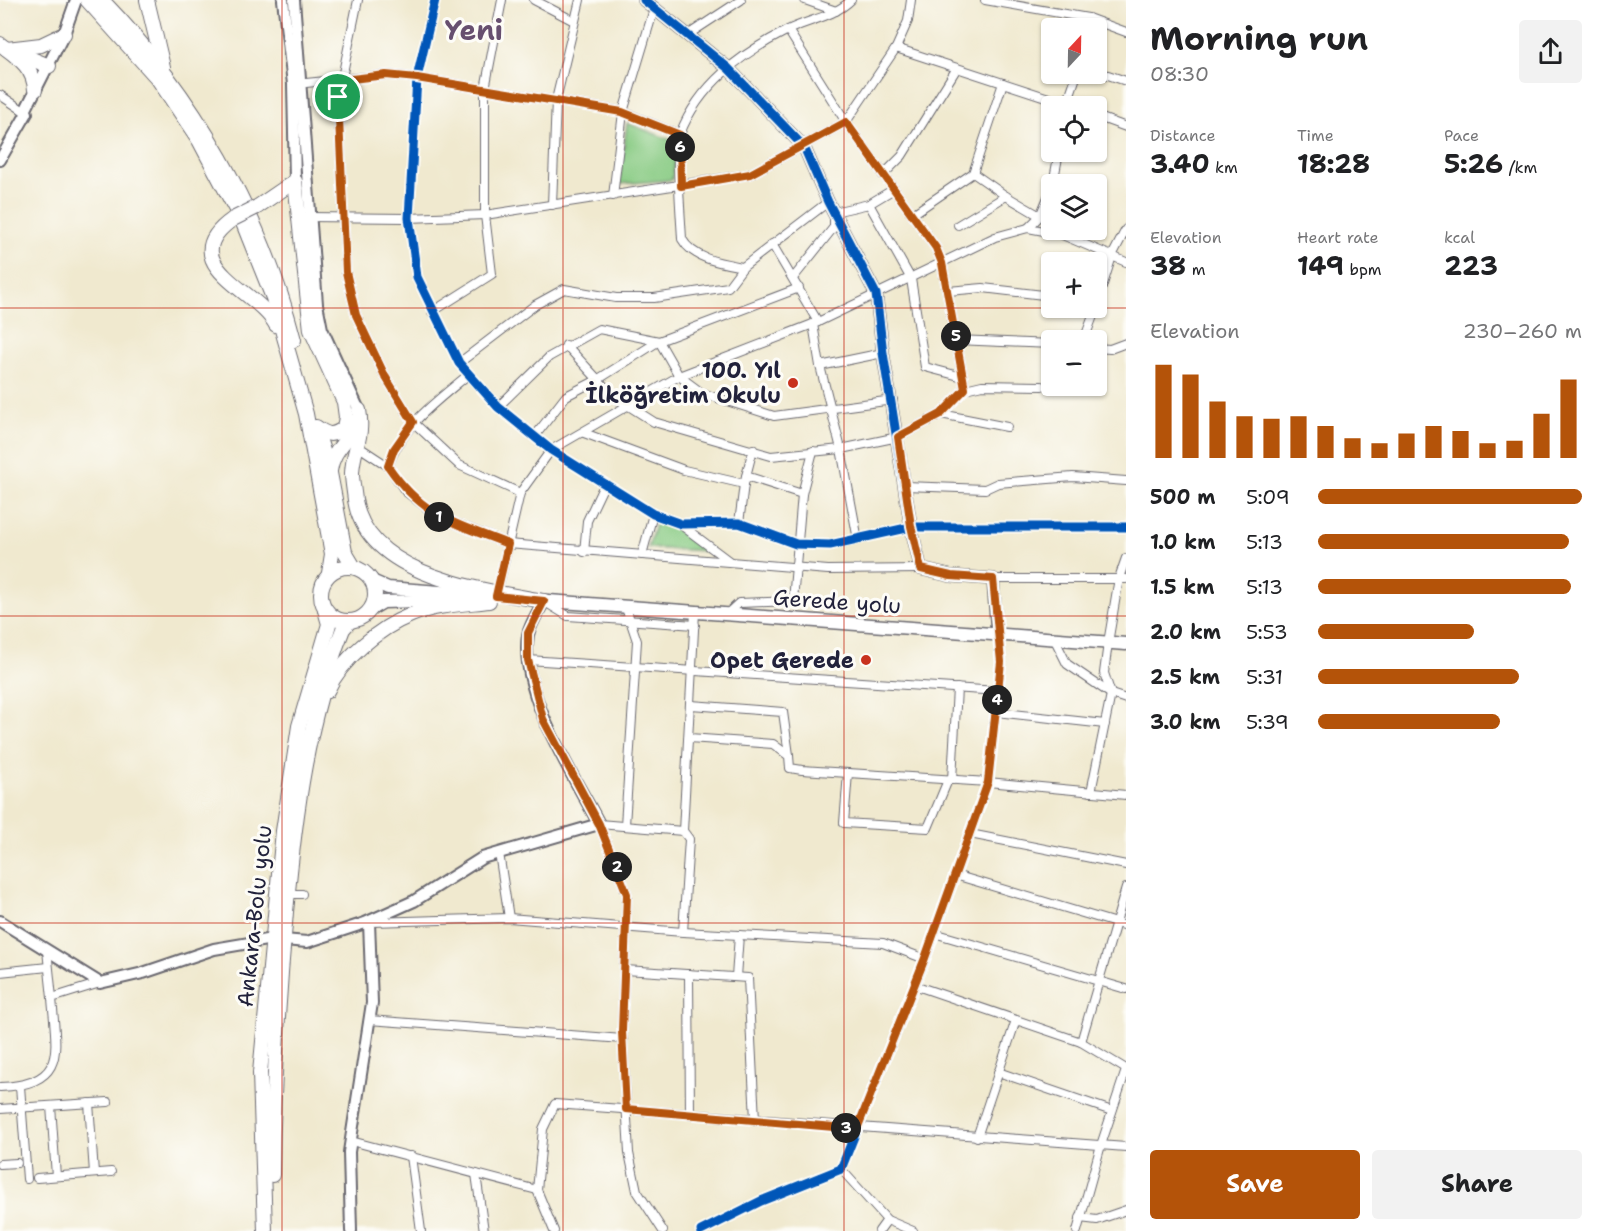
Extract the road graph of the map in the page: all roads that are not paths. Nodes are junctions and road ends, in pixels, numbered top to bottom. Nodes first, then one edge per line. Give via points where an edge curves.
1 (76, 0) edge
2 (87, 0) edge
3 (102, 0) edge
4 (147, 0) edge
5 (284, 0) edge
6 (294, 0) edge
7 (358, 0) edge
8 (435, 0) edge
9 (502, 0) edge
10 (534, 0) edge
11 (580, 0) edge
12 (644, 0) edge
13 (741, 0) edge
14 (805, 0) edge
15 (851, 0) edge
16 (911, 0) edge
17 (985, 0) edge
18 (654, 9) junction
19 (836, 11) junction
20 (1088, 18) edge
21 (574, 21) junction
22 (1107, 25) edge
23 (788, 30) junction
24 (1126, 32) edge
25 (64, 34) junction
26 (686, 36) junction
27 (4, 46) edge
28 (896, 48) junction
29 (49, 66) junction
30 (728, 68) junction
31 (957, 68) junction
32 (164, 72) junction
33 (1107, 75) edge
34 (417, 78) junction
35 (343, 80) junction
36 (1126, 81) edge
37 (1003, 83) junction
38 (297, 84) junction
39 (486, 89) junction
40 (35, 90) junction
41 (0, 95) edge
42 (1041, 96) edge
43 (556, 100) junction
44 (26, 112) junction
45 (622, 112) junction
46 (1107, 120) edge
47 (846, 122) junction
48 (1126, 127) edge
49 (680, 135) junction
50 (0, 146) edge
51 (804, 147) junction
52 (0, 160) edge
53 (973, 173) junction
54 (884, 175) junction
55 (295, 181) junction
56 (681, 186) junction
57 (894, 189) junction
58 (613, 196) junction
59 (1006, 196) junction
60 (869, 204) junction
61 (552, 205) junction
62 (831, 207) junction
63 (913, 214) junction
64 (485, 215) junction
65 (1040, 216) joint
66 (305, 217) junction
67 (344, 217) junction
68 (409, 218) junction
69 (958, 225) dead end
70 (1028, 228) junction
71 (1126, 229) edge
72 (772, 244) junction
73 (1112, 256) junction
74 (1126, 262) edge
75 (942, 263) junction
76 (743, 267) junction
77 (1107, 272) edge
78 (794, 277) junction
79 (911, 279) junction
80 (800, 288) junction
81 (948, 291) junction
82 (876, 294) junction
83 (1041, 295) edge
84 (432, 312) junction
85 (816, 323) junction
86 (956, 340) junction
87 (659, 341) junction
88 (1126, 342) edge
89 (1041, 344) edge
90 (566, 345) junction
91 (1107, 349) edge
92 (883, 353) junction
93 (459, 363) junction
94 (820, 366) junction
95 (469, 374) junction
96 (679, 376) junction
97 (963, 377) junction
98 (597, 380) junction
99 (1041, 386) dead end
100 (965, 389) junction
101 (892, 400) junction
102 (498, 407) junction
103 (627, 407) junction
104 (359, 410) junction
105 (830, 410) junction
106 (306, 414) junction
107 (941, 414) junction
108 (413, 422) junction
109 (315, 427) junction
110 (1007, 427) dead end
111 (584, 433) junction
112 (535, 436) junction
113 (898, 437) junction
114 (359, 447) junction
115 (753, 449) junction
116 (842, 449) junction
117 (551, 450) junction
118 (813, 451) junction
119 (388, 466) junction
120 (330, 473) junction
121 (745, 480) junction
122 (1126, 481) edge
123 (604, 483) junction
124 (905, 486) junction
125 (520, 493) junction
126 (802, 494) junction
127 (653, 513) junction
128 (739, 523) junction
129 (681, 524) junction
130 (911, 526) junction
131 (1126, 527) edge
132 (858, 540) junction
133 (508, 544) junction
134 (796, 544) junction
135 (584, 552) junction
136 (642, 555) junction
137 (1126, 558) edge
138 (731, 561) junction
139 (354, 567) junction
140 (794, 567) junction
141 (921, 569) junction
142 (329, 573) junction
143 (1123, 578) edge
144 (993, 579) junction
145 (372, 581) junction
146 (494, 598) junction
147 (544, 601) junction
148 (626, 608) junction
149 (371, 609) junction
150 (325, 610) junction
151 (726, 615) junction
152 (695, 619) junction
153 (349, 622) junction
154 (628, 622) junction
155 (996, 634) junction
156 (1054, 638) junction
157 (1107, 643) junction
158 (1126, 644) edge
159 (528, 660) junction
160 (635, 667) junction
161 (693, 671) junction
162 (957, 688) junction
163 (998, 691) junction
164 (1111, 694) junction
165 (1126, 699) edge
166 (691, 705) junction
167 (996, 712) junction
168 (313, 720) junction
169 (1105, 724) junction
170 (688, 738) junction
171 (789, 756) junction
172 (848, 773) junction
173 (950, 780) junction
174 (988, 782) junction
175 (1091, 792) junction
176 (1126, 795) edge
177 (599, 824) junction
178 (625, 825) junction
179 (682, 831) junction
180 (970, 834) junction
181 (499, 853) junction
182 (1126, 865) edge
183 (955, 875) junction
184 (1126, 888) edge
185 (288, 894) junction
186 (302, 894) dead end
187 (509, 918) junction
188 (0, 921) edge
189 (369, 922) junction
190 (1117, 924) junction
191 (1126, 926) edge
192 (626, 928) junction
193 (682, 932) junction
194 (934, 933) junction
195 (739, 935) junction
196 (278, 939) junction
197 (47, 950) junction
198 (925, 958) junction
199 (48, 967) junction
200 (625, 970) junction
201 (0, 972) edge
202 (689, 974) junction
203 (736, 977) junction
204 (1099, 981) junction
205 (100, 983) junction
206 (914, 985) junction
207 (1126, 989) edge
208 (52, 999) junction
209 (369, 1020) junction
210 (1016, 1020) junction
211 (623, 1039) junction
212 (1081, 1042) junction
213 (1126, 1069) edge
214 (998, 1072) junction
215 (0, 1086) edge
216 (20, 1086) junction
217 (108, 1102) dead end
218 (89, 1103) junction
219 (51, 1106) junction
220 (22, 1108) junction
221 (0, 1109) edge
222 (626, 1109) junction
223 (1112, 1111) junction
224 (690, 1115) junction
225 (755, 1120) junction
226 (857, 1129) junction
227 (977, 1137) junction
228 (351, 1141) junction
229 (1101, 1145) junction
230 (1126, 1147) edge
231 (411, 1156) junction
232 (17, 1163) dead end
233 (0, 1164) edge
234 (840, 1169) junction
235 (111, 1172) dead end
236 (94, 1173) junction
237 (476, 1174) junction
238 (56, 1176) junction
239 (37, 1178) dead end
240 (27, 1179) dead end
241 (537, 1190) junction
242 (1126, 1210) edge
243 (1080, 1218) junction
244 (887, 1220) junction
245 (265, 1231) edge
246 (274, 1231) edge
247 (351, 1231) edge
248 (421, 1231) edge
249 (483, 1231) edge
250 (554, 1231) edge
251 (663, 1231) edge
252 (700, 1231) edge
253 (879, 1231) edge
254 (913, 1231) edge
255 (1077, 1231) edge

1 - 25 street
2 - 106 highway via 158,79 199,141 243,223 273,298
3 - 32 highway
4 - 32 highway
5 - 38 street
6 - 38 street
7 - 35 street
8 - 34 street
9 - 39 street
10 - 21 street
11 - 21 street
12 - 18 street
13 - 26 street
14 - 19 street
15 - 19 street
16 - 28 street via 908,21
17 - 20 street
18 - 26 street
18 - 45 street
19 - 23 street
21 - 43 street
22 - 24 street
23 - 30 street via 739,57
23 - 47 street
25 - 27 highway via 41,45
25 - 29 street
26 - 30 street
27 - 29 highway
27 - 40 highway via 32,73
28 - 31 street
28 - 47 street
29 - 40 street
30 - 49 street via 709,85
30 - 51 street
31 - 37 street
31 - 54 street via 902,156
32 - 109 highway via 210,138 252,219 283,298
33 - 36 street
34 - 35 street via 386,75
34 - 39 street
34 - 68 street
35 - 38 street
35 - 67 street via 338,97
37 - 42 street
37 - 53 street
38 - 55 street
38 - 66 street
39 - 43 street
39 - 64 street
40 - 44 street
41 - 44 street
43 - 45 street
43 - 61 street
44 - 50 street
44 - 52 street
45 - 49 street
45 - 58 street
46 - 48 street
47 - 51 street
47 - 54 street
49 - 56 street
51 - 56 street via 750,174
51 - 62 street
53 - 59 street
53 - 63 street
54 - 57 street
55 - 66 highway
55 - 106 highway, bridge via 222,227 212,243 213,262 220,274 272,316 295,401
56 - 58 street
56 - 76 street via 681,239 686,246 718,263
57 - 60 street
57 - 63 street
58 - 61 street
59 - 65 street
59 - 69 street
60 - 62 street
60 - 79 street
61 - 64 street
62 - 72 street
62 - 78 street via 834,227
62 - 82 street
63 - 75 street
64 - 68 street
64 - 84 street via 492,274
65 - 70 street
66 - 67 street
66 - 104 street via 322,329
66 - 109 highway via 311,330 344,402 346,417 344,428 336,434 327,435
67 - 68 street
67 - 108 street via 346,272 356,315 385,376
68 - 84 street via 417,277
70 - 73 street via 1060,234
70 - 75 street via 995,237
71 - 73 street
72 - 76 street
72 - 78 street
73 - 74 street
73 - 77 street
75 - 79 street
75 - 81 street
76 - 93 street via 728,287 654,298 616,298 564,289 535,305
78 - 80 street
79 - 82 street
79 - 97 street via 925,368
80 - 85 street
80 - 87 street
81 - 83 street via 982,288
81 - 86 street
82 - 85 street
82 - 92 street
84 - 93 street
85 - 94 street
85 - 96 street
86 - 89 street
86 - 97 street
87 - 90 street via 599,329
87 - 96 street
87 - 98 street
88 - 91 street
90 - 98 street
90 - 102 street
92 - 94 street
92 - 101 street
93 - 95 street
94 - 105 street
95 - 102 street
95 - 108 street
96 - 103 street
96 - 105 street via 702,393 774,416
97 - 100 street
98 - 103 street
98 - 112 street via 566,396
99 - 100 street via 982,385
100 - 107 street
101 - 105 street
101 - 113 street
102 - 112 street
103 - 111 street
103 - 115 street via 654,422
104 - 114 highway
104 - 120 highway via 347,440 332,457
105 - 116 street
106 - 142 highway via 332,554
107 - 110 street
107 - 113 street
108 - 119 street via 394,449
108 - 125 street via 459,465
109 - 120 highway
111 - 117 street
111 - 121 street via 684,470
112 - 117 street
113 - 116 street
113 - 124 street
114 - 119 street
114 - 146 highway via 352,473 356,503 367,530 388,551 427,574
115 - 118 street via 771,456
115 - 121 street
116 - 118 street
116 - 132 street
117 - 123 street
117 - 125 street
118 - 126 street
119 - 133 street via 405,491 439,517
120 - 139 highway via 345,552
121 - 126 street
121 - 128 street
122 - 124 street via 1073,477 998,483 985,489
123 - 127 street
123 - 135 street via 587,521
124 - 130 street
125 - 133 street
126 - 134 street
127 - 129 street
127 - 136 street
128 - 129 street
128 - 134 street
129 - 138 street
130 - 131 street
130 - 132 street
130 - 141 street
132 - 134 street via 830,545
133 - 135 street
133 - 146 street
134 - 140 street
135 - 136 street
136 - 138 street
137 - 143 street
138 - 140 street
139 - 142 highway
139 - 145 highway
140 - 141 street
140 - 151 street via 792,602 739,603
141 - 144 street
142 - 150 highway via 320,595
143 - 144 street
143 - 157 street
144 - 155 street
145 - 146 main road via 388,588
145 - 149 highway via 375,595
146 - 147 highway
146 - 149 main road via 383,602
146 - 168 highway via 412,614 379,633 331,681
147 - 148 main road, Gerede yolu
147 - 154 street via 568,616
147 - 159 street via 528,633
148 - 152 main road, Gerede yolu
148 - 154 street
149 - 153 highway
150 - 153 highway
150 - 196 highway, Ankara-Bolu yolu via 329,624 299,726 283,831
151 - 152 main road, Gerede yolu
151 - 155 main road, Gerede yolu
152 - 154 street
152 - 161 street
153 - 168 highway, Ankara-Bolu yolu via 331,661
154 - 160 street via 637,641
155 - 156 main road, Gerede yolu
155 - 163 street via 1001,662
156 - 157 main road, Gerede yolu
156 - 164 street via 1067,664
157 - 158 main road, Gerede yolu
157 - 164 street via 1104,673
159 - 160 street
159 - 177 street via 543,719
160 - 161 street
160 - 178 street
161 - 162 street
161 - 166 street
162 - 163 street
162 - 173 street
163 - 167 street
164 - 165 street
164 - 169 street
166 - 170 street
166 - 171 street via 783,712
167 - 169 street
167 - 174 street
168 - 185 highway, Ankara-Bolu yolu via 293,830
169 - 175 street
170 - 171 street via 773,744
170 - 179 street
171 - 172 street via 790,768
172 - 173 street
172 - 173 street via 844,823 928,828
173 - 174 street
174 - 175 street
174 - 180 street
175 - 176 street
177 - 178 street
177 - 181 street
177 - 192 street via 627,894
178 - 179 street
179 - 193 street via 689,839
180 - 182 street
180 - 183 street
181 - 187 street
181 - 189 street via 482,858 414,901
183 - 190 street
183 - 194 street
184 - 190 street
185 - 186 street
185 - 196 highway, Ankara-Bolu yolu
187 - 189 street
187 - 192 street
188 - 197 street
189 - 196 street via 307,942
189 - 209 street
190 - 191 street
190 - 204 street
192 - 193 street
192 - 200 street
193 - 195 street
194 - 198 street
194 - 204 street
195 - 198 street via 883,943
195 - 203 street
196 - 205 street via 214,949
196 - 245 highway, Ankara-Bolu yolu via 260,1073
196 - 246 highway, Ankara-Bolu yolu via 273,1074
197 - 199 street
197 - 205 street
198 - 206 street
199 - 201 street
199 - 208 street
200 - 202 street
200 - 211 street
202 - 203 street
202 - 224 street
203 - 225 street via 748,978
204 - 207 street
204 - 212 street
205 - 208 street
206 - 210 street
206 - 226 street
208 - 216 street via 56,1056 46,1075
209 - 211 street
209 - 228 street
210 - 212 street
210 - 214 street
211 - 222 street
212 - 213 street
213 - 223 street
214 - 223 street
214 - 227 street
215 - 216 street
216 - 220 street
217 - 218 street
218 - 219 street
218 - 236 street
219 - 220 street
219 - 238 street
220 - 221 street
220 - 240 street
222 - 224 street
222 - 241 street via 555,1104 543,1129
222 - 251 street via 628,1153 637,1191
223 - 229 street
224 - 225 street
225 - 226 street
226 - 227 street
226 - 234 street
227 - 229 street
228 - 231 street
228 - 247 street
229 - 230 street
229 - 243 street
231 - 237 street
231 - 248 street
232 - 233 street
234 - 244 street
234 - 252 street
235 - 236 street
236 - 238 street
237 - 241 street
237 - 249 street
238 - 239 street
241 - 250 street
242 - 243 street via 1097,1220
243 - 255 street
244 - 253 street
244 - 254 street

